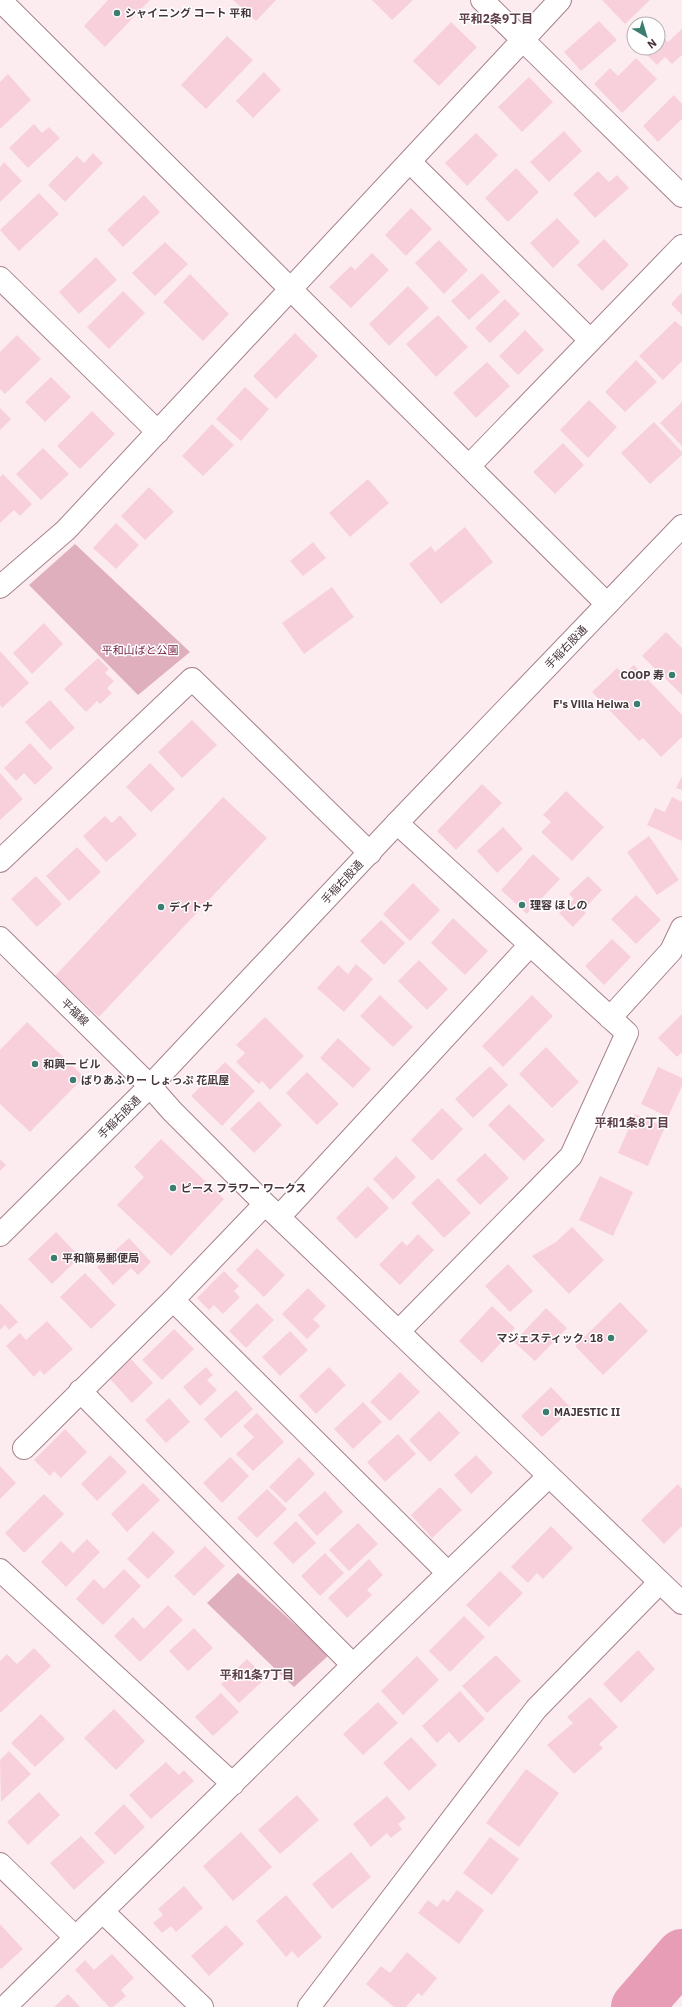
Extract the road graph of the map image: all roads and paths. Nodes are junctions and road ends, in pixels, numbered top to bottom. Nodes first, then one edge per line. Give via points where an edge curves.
1 (0, 0) edge
2 (482, 0) edge
3 (560, 0) edge
4 (522, 40) junction
5 (410, 162) junction
6 (682, 196) edge
7 (682, 246) edge
8 (3, 287) edge
9 (291, 289) junction
10 (590, 340) junction
11 (158, 432) junction
12 (470, 465) junction
13 (682, 526) edge
14 (0, 587) edge
15 (607, 604) junction
16 (396, 823) junction
17 (370, 853) junction
18 (0, 861) edge
19 (682, 928) edge
20 (0, 938) edge
21 (530, 945) junction
22 (610, 1018) junction
23 (150, 1086) junction
24 (272, 1210) junction
25 (0, 1235) edge
26 (172, 1300) junction
27 (399, 1331) junction
28 (80, 1391) junction
29 (24, 1448) dead end
30 (549, 1476) junction
31 (0, 1570) edge
32 (448, 1573) junction
33 (660, 1582) junction
34 (682, 1603) edge
35 (353, 1665) junction
36 (232, 1784) junction
37 (0, 1864) edge
38 (103, 1912) junction
39 (75, 1937) junction
40 (5, 2007) edge
41 (202, 2007) edge
42 (309, 2007) edge

1 - 9 street
2 - 4 street
3 - 4 street
4 - 5 street
4 - 6 street
5 - 9 street
5 - 10 street
7 - 10 street
8 - 11 street
9 - 11 street
9 - 12 street
10 - 12 street
11 - 14 street via 66,530
12 - 15 street
13 - 15 street, 手稲右股通
15 - 16 street, 手稲右股通
16 - 17 street, 手稲右股通
16 - 21 street
17 - 18 street via 192,679
17 - 23 street, 手稲右股通
19 - 22 street via 671,951
20 - 23 street, 平福線
21 - 22 street
21 - 24 street
22 - 27 street via 627,1033 571,1156
23 - 24 street, 平福線
23 - 25 street, 手稲右股通
24 - 26 street
24 - 27 street, 平福線
26 - 28 street
26 - 32 street
27 - 30 street, 平福線
28 - 29 street
28 - 35 street
30 - 32 street
30 - 33 street, 平福線
31 - 36 street
32 - 35 street
33 - 34 street, 平福線
33 - 42 street via 536,1709
35 - 36 street
36 - 38 street
37 - 39 street
38 - 39 street
38 - 41 street
39 - 40 street

